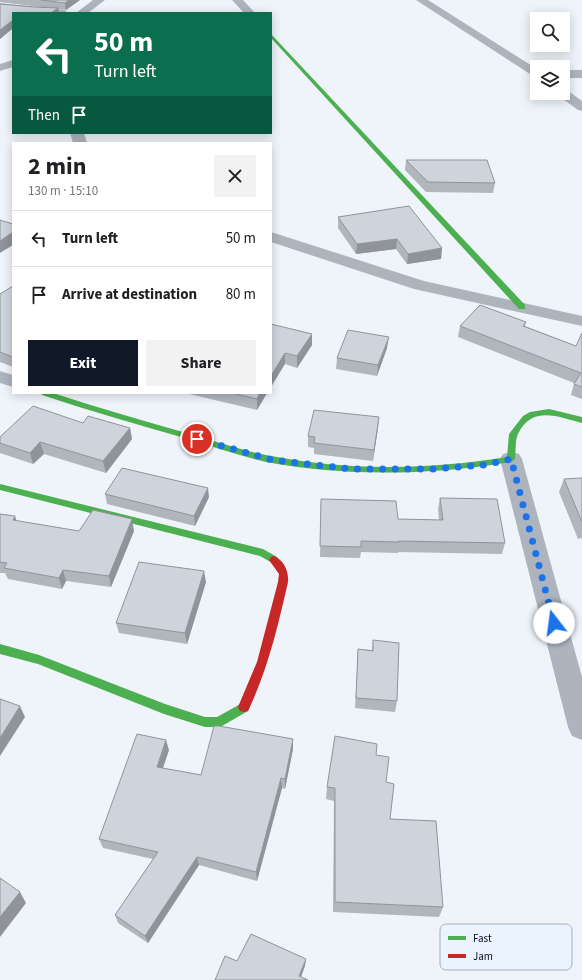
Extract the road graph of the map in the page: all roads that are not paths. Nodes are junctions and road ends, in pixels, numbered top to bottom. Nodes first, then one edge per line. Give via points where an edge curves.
1 (100, 0) edge
2 (236, 0) edge
3 (420, 0) edge
4 (0, 6) edge
5 (55, 12) edge
6 (82, 12) edge
7 (249, 12) edge
8 (272, 36) edge
9 (12, 63) edge
10 (0, 68) edge
11 (530, 70) edge
12 (570, 74) edge
13 (582, 74) edge
14 (570, 98) edge
15 (582, 107) edge
16 (272, 236) edge
17 (522, 307) junction
18 (582, 321) edge
19 (0, 376) edge
20 (12, 381) edge
21 (48, 394) edge
22 (582, 420) edge
23 (511, 459) junction
24 (0, 487) edge
25 (0, 649) edge
26 (582, 727) edge

1 - 6 street
2 - 7 street
3 - 11 street
4 - 5 street
8 - 17 street
9 - 10 street
12 - 13 street
14 - 15 street
16 - 17 street via 420,285
17 - 18 street
19 - 20 street
21 - 23 street via 90,409 273,460 351,469 432,469 484,465
22 - 23 street via 560,413 543,412 529,415 513,433
23 - 26 street
24 - 25 street via 263,553 274,560 284,573 270,636 251,694 243,708 218,722 205,722 171,711 39,660

